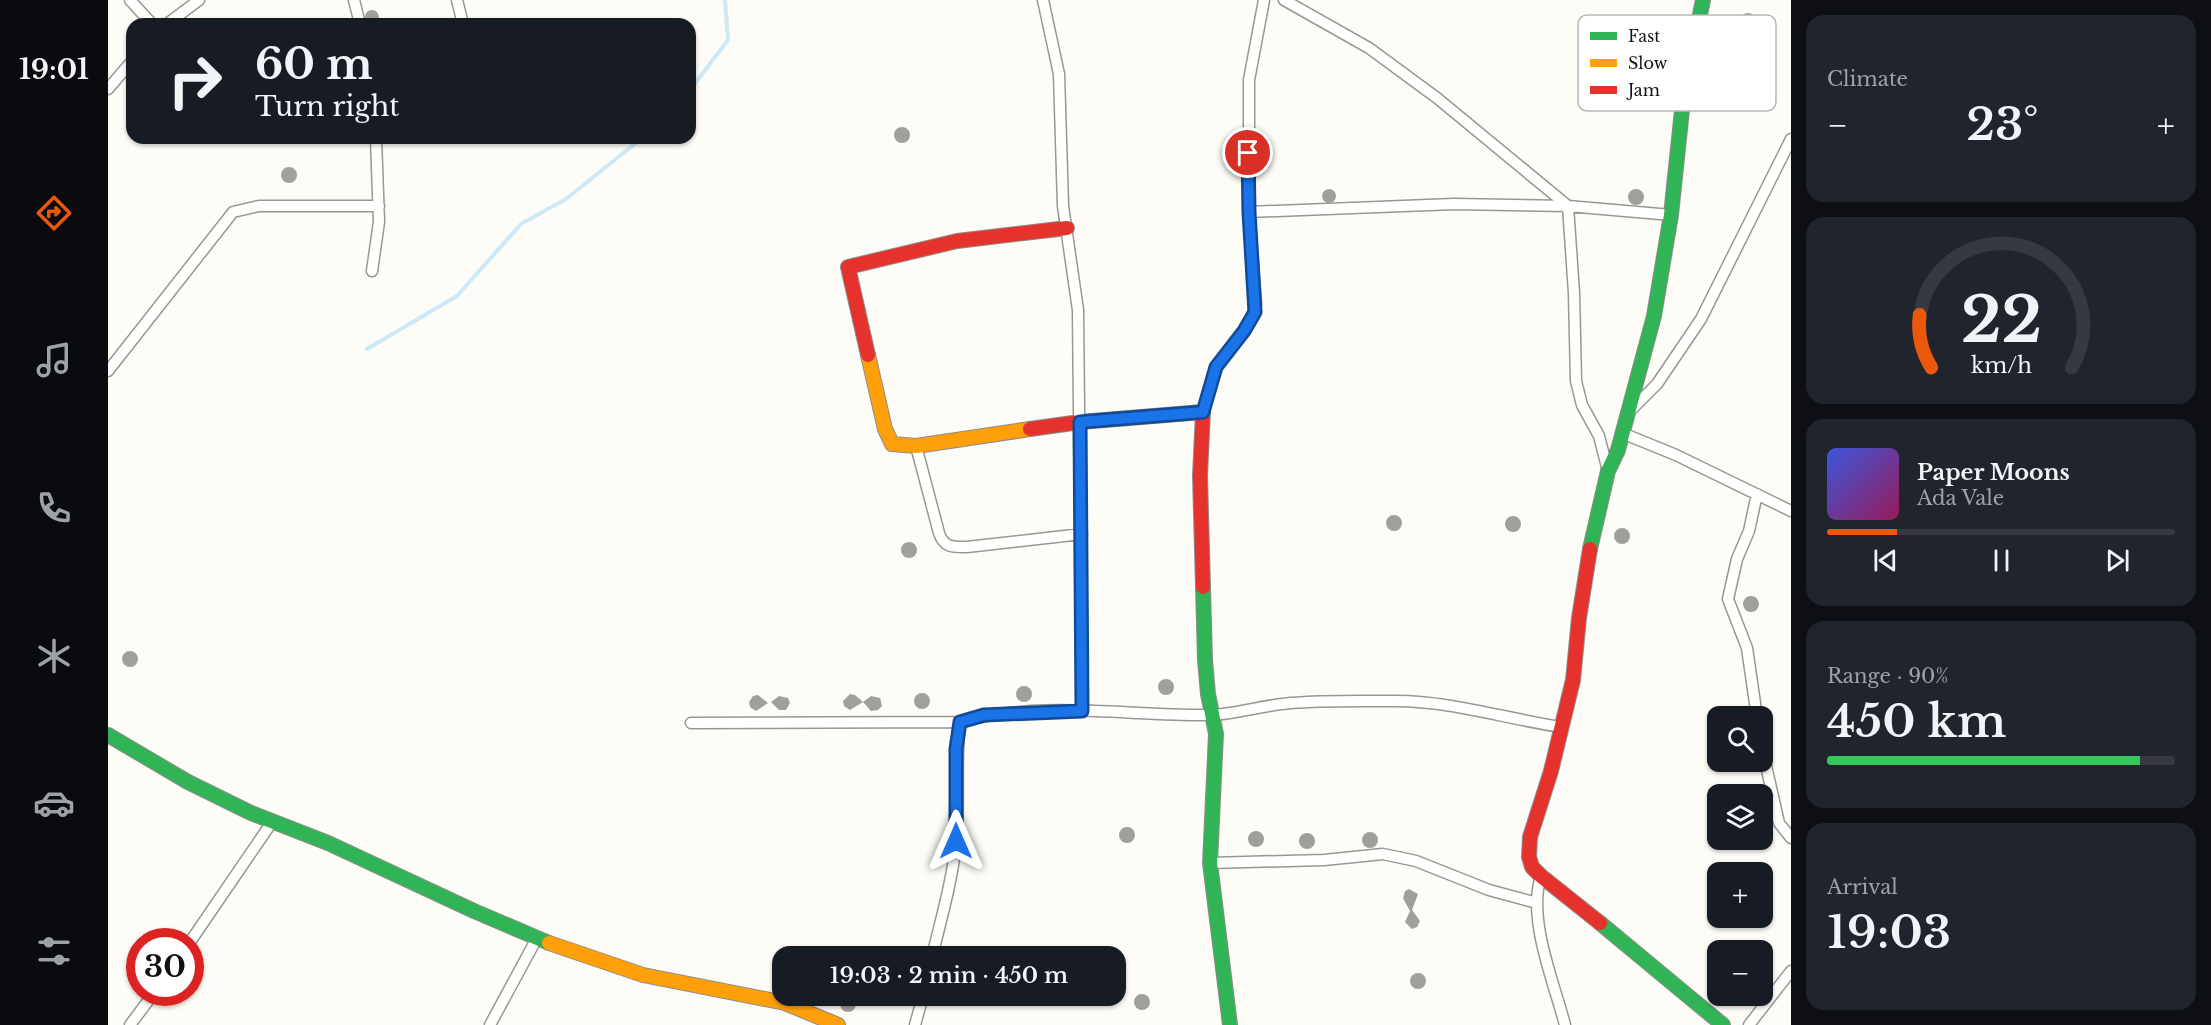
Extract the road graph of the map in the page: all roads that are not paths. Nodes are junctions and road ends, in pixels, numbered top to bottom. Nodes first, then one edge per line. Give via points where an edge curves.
1 (130, 0) edge
2 (199, 0) edge
3 (354, 0) edge
4 (457, 0) edge
5 (1043, 0) edge
6 (1264, 0) edge
7 (1284, 0) edge
8 (1703, 0) edge
9 (1700, 15) edge
10 (147, 18) edge
11 (176, 18) edge
12 (358, 18) edge
13 (462, 18) edge
14 (126, 68) edge
15 (108, 89) edge
16 (1682, 111) edge
17 (1791, 139) edge
18 (376, 144) edge
19 (379, 206) junction
20 (1568, 206) junction
21 (1249, 212) junction
22 (1671, 215) junction
23 (1067, 228) junction
24 (372, 271) dead end
25 (108, 371) edge
26 (1203, 412) junction
27 (1627, 413) junction
28 (1080, 422) junction
29 (1622, 433) junction
30 (916, 446) junction
31 (1608, 471) junction
32 (1756, 494) junction
33 (1791, 511) edge
34 (1082, 534) junction
35 (1755, 706) edge
36 (1082, 711) junction
37 (1212, 715) junction
38 (960, 722) junction
39 (692, 723) dead end
40 (1562, 728) junction
41 (108, 735) edge
42 (1767, 772) edge
43 (272, 822) junction
44 (1791, 838) edge
45 (1210, 863) junction
46 (1541, 876) junction
47 (1537, 903) junction
48 (200, 928) edge
49 (537, 938) junction
50 (935, 946) edge
51 (1791, 972) edge
52 (144, 1006) edge
53 (920, 1006) edge
54 (130, 1025) edge
55 (490, 1025) edge
56 (838, 1025) edge
57 (915, 1025) edge
58 (1230, 1025) edge
59 (1564, 1025) edge
60 (1723, 1025) edge
61 (1749, 1025) edge

1 - 10 street
2 - 11 street
3 - 12 street
4 - 13 street
5 - 23 street via 1059,74 1061,176
6 - 21 street via 1250,80
7 - 20 street via 1386,60
8 - 9 street
14 - 15 street
16 - 22 street
17 - 27 street via 1701,319 1657,384
18 - 19 street
19 - 24 street
19 - 25 street via 259,206 233,212
20 - 21 street via 1454,204
20 - 22 street
20 - 31 street via 1576,381 1582,405 1599,436
21 - 26 street via 1255,312 1216,367
22 - 27 street via 1654,316
23 - 28 street via 1078,310
23 - 30 street via 957,241 848,267 888,439 898,446
26 - 28 street
26 - 37 street via 1200,476 1205,660
27 - 29 street
28 - 30 street
28 - 34 street
29 - 31 street
29 - 32 street via 1676,454
30 - 34 street via 941,540 949,546
31 - 40 street via 1590,549 1573,680
32 - 33 street
32 - 35 street via 1728,599 1747,648
34 - 36 street
36 - 37 street
36 - 38 street via 984,715
37 - 40 street via 1290,703 1405,701 1474,709
37 - 45 street via 1216,734
38 - 39 street
38 - 50 street via 956,749 956,841
40 - 46 street via 1530,837 1529,857
41 - 43 street via 164,769
42 - 44 street via 1779,823
43 - 48 street
43 - 49 street
45 - 47 street via 1383,854 1416,861 1489,890
45 - 58 street
46 - 47 street
46 - 60 street
47 - 59 street
49 - 55 street
49 - 56 street via 643,976 770,1000
51 - 61 street
52 - 54 street
53 - 57 street

